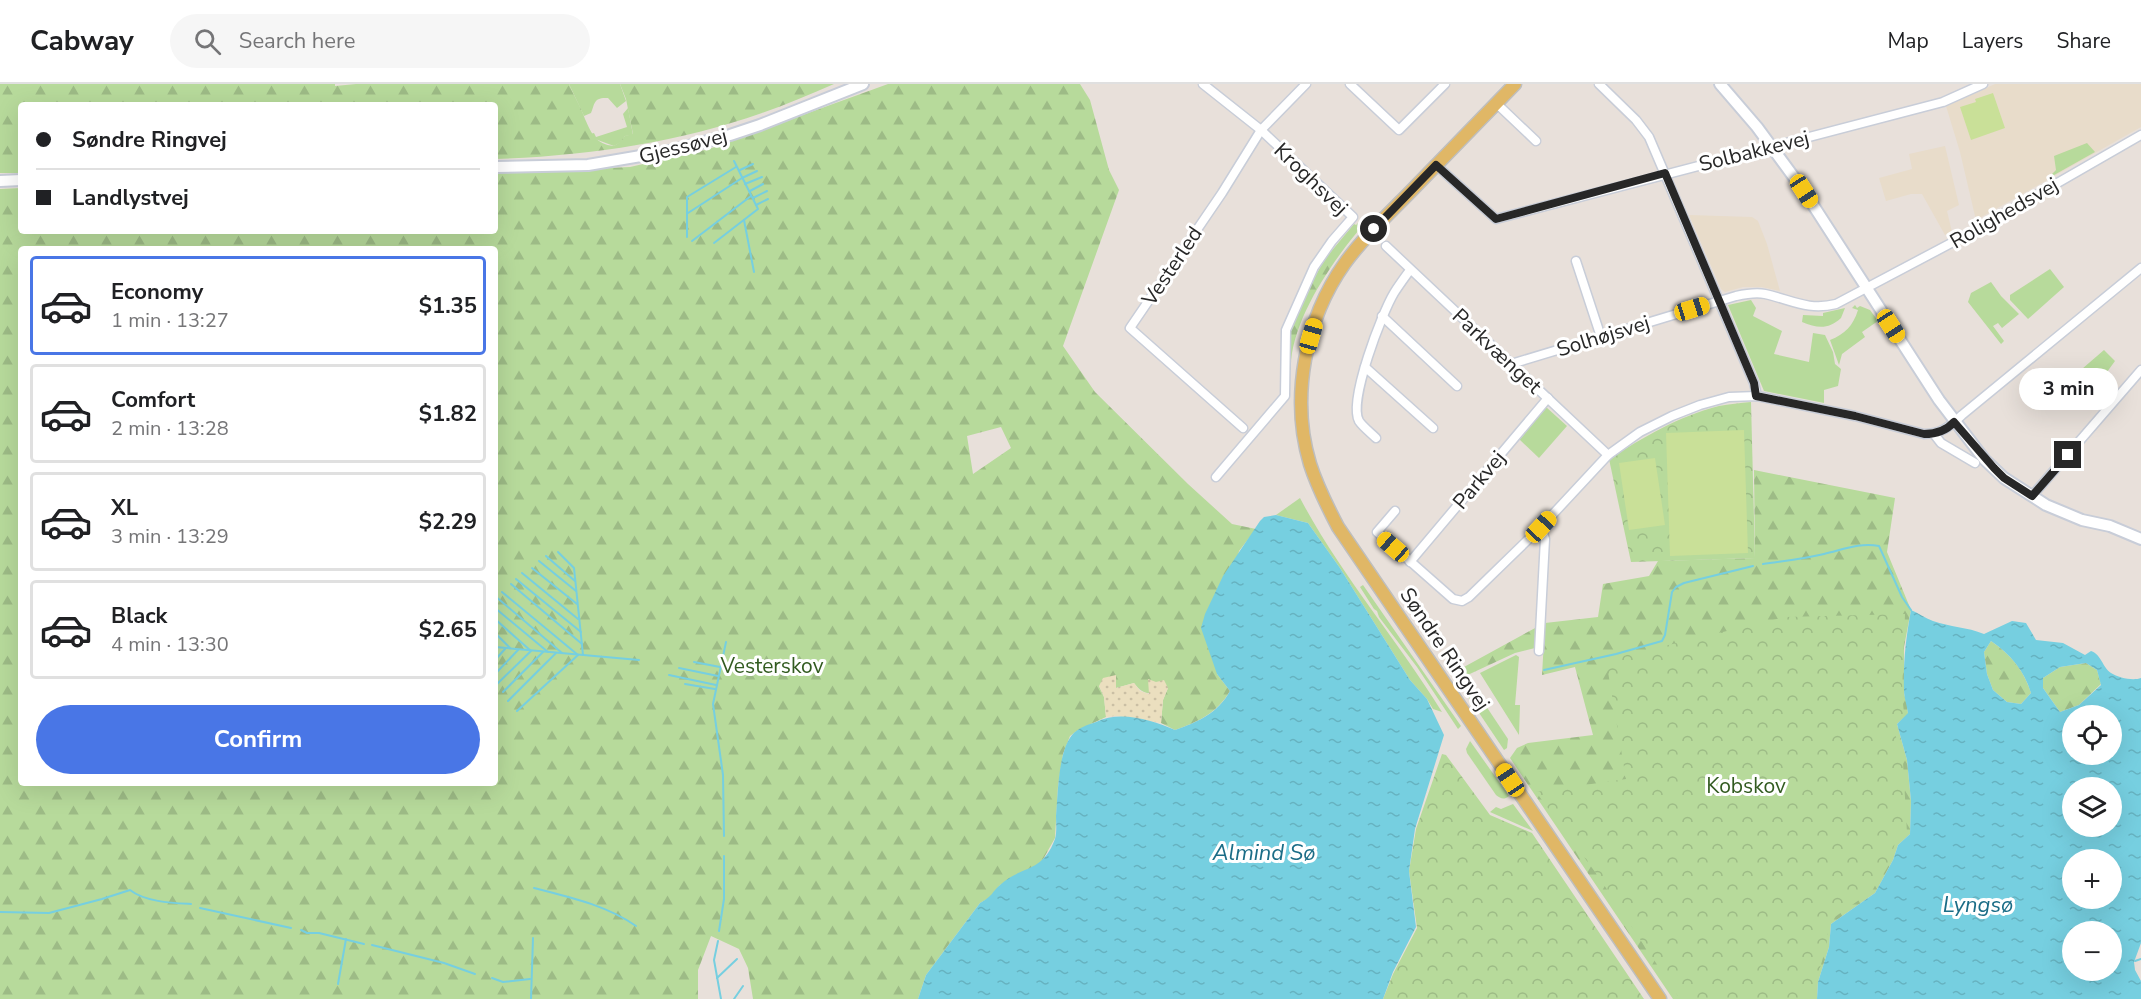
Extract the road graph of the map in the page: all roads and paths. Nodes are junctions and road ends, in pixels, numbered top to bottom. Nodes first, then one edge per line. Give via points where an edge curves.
1 (863, 84) edge
2 (1203, 84) edge
3 (1306, 84) edge
4 (1350, 84) edge
5 (1445, 84) edge
6 (1515, 84) edge
7 (1599, 84) edge
8 (1720, 84) edge
9 (1983, 84) edge
10 (1496, 103) junction
11 (1261, 130) junction
12 (2141, 135) edge
13 (1536, 141) dead end
14 (1772, 146) junction
15 (1436, 165) junction
16 (498, 167) edge
17 (1665, 173) junction
18 (18, 180) edge
19 (0, 181) edge
20 (1386, 246) dead end
21 (1576, 261) dead end
22 (2141, 268) edge
23 (1410, 270) junction
24 (1868, 289) junction
25 (1719, 301) junction
26 (1382, 316) junction
27 (1601, 337) junction
28 (1511, 364) junction
29 (1365, 367) junction
30 (2141, 370) edge
31 (1456, 386) dead end
32 (1756, 396) junction
33 (1548, 398) junction
34 (1954, 422) junction
35 (1243, 428) dead end
36 (1433, 428) dead end
37 (1934, 434) junction
38 (1376, 438) dead end
39 (1608, 455) junction
40 (1975, 463) dead end
41 (1216, 477) dead end
42 (2032, 496) junction
43 (1395, 511) dead end
44 (1541, 527) junction
45 (2141, 539) edge
46 (1410, 562) junction
47 (1539, 651) dead end
48 (1660, 999) edge

1 - 16 street, Gjessøvej via 760,125 670,151 588,165
2 - 11 street, Kroghsvej
3 - 11 street, Vesterled
4 - 5 street via 1399,130
6 - 10 main road, Søndre Ringvej
7 - 17 street via 1649,137
8 - 14 street
9 - 14 street, Solbakkevej via 1943,102
10 - 13 street
10 - 15 main road, Søndre Ringvej
11 - 35 street, Vesterled via 1130,328
11 - 41 street, Kroghsvej via 1353,217 1314,267 1286,330 1285,396
12 - 24 street, Rolighedsvej
14 - 17 street, Solbakkevej
14 - 24 street
15 - 17 street, Solbakkevej via 1496,219
15 - 48 main road, Søndre Ringvej via 1345,263 1320,309 1307,350 1301,394 1310,463 1320,493 1338,526
17 - 25 street
18 - 19 street
20 - 23 street, Parkvænget
21 - 27 street
22 - 34 street
23 - 26 street
23 - 28 street, Parkvænget
24 - 25 street, Solhøjsvej via 1823,308 1763,293
24 - 34 street
25 - 27 street, Solhøjsvej
25 - 32 street
26 - 29 street
26 - 31 street
27 - 28 street, Solhøjsvej
28 - 33 street, Parkvænget
29 - 36 street
29 - 38 street via 1357,402 1359,421
30 - 42 street
32 - 37 street
32 - 39 street via 1730,397 1671,416
33 - 39 street, Parkvænget
33 - 46 street, Parkvej
34 - 37 street
34 - 42 street via 2004,478
37 - 40 street via 1941,443
39 - 44 street
42 - 45 street via 2082,520
43 - 46 street via 1377,532
44 - 46 street via 1462,601 1453,599
44 - 47 street via 1545,539

